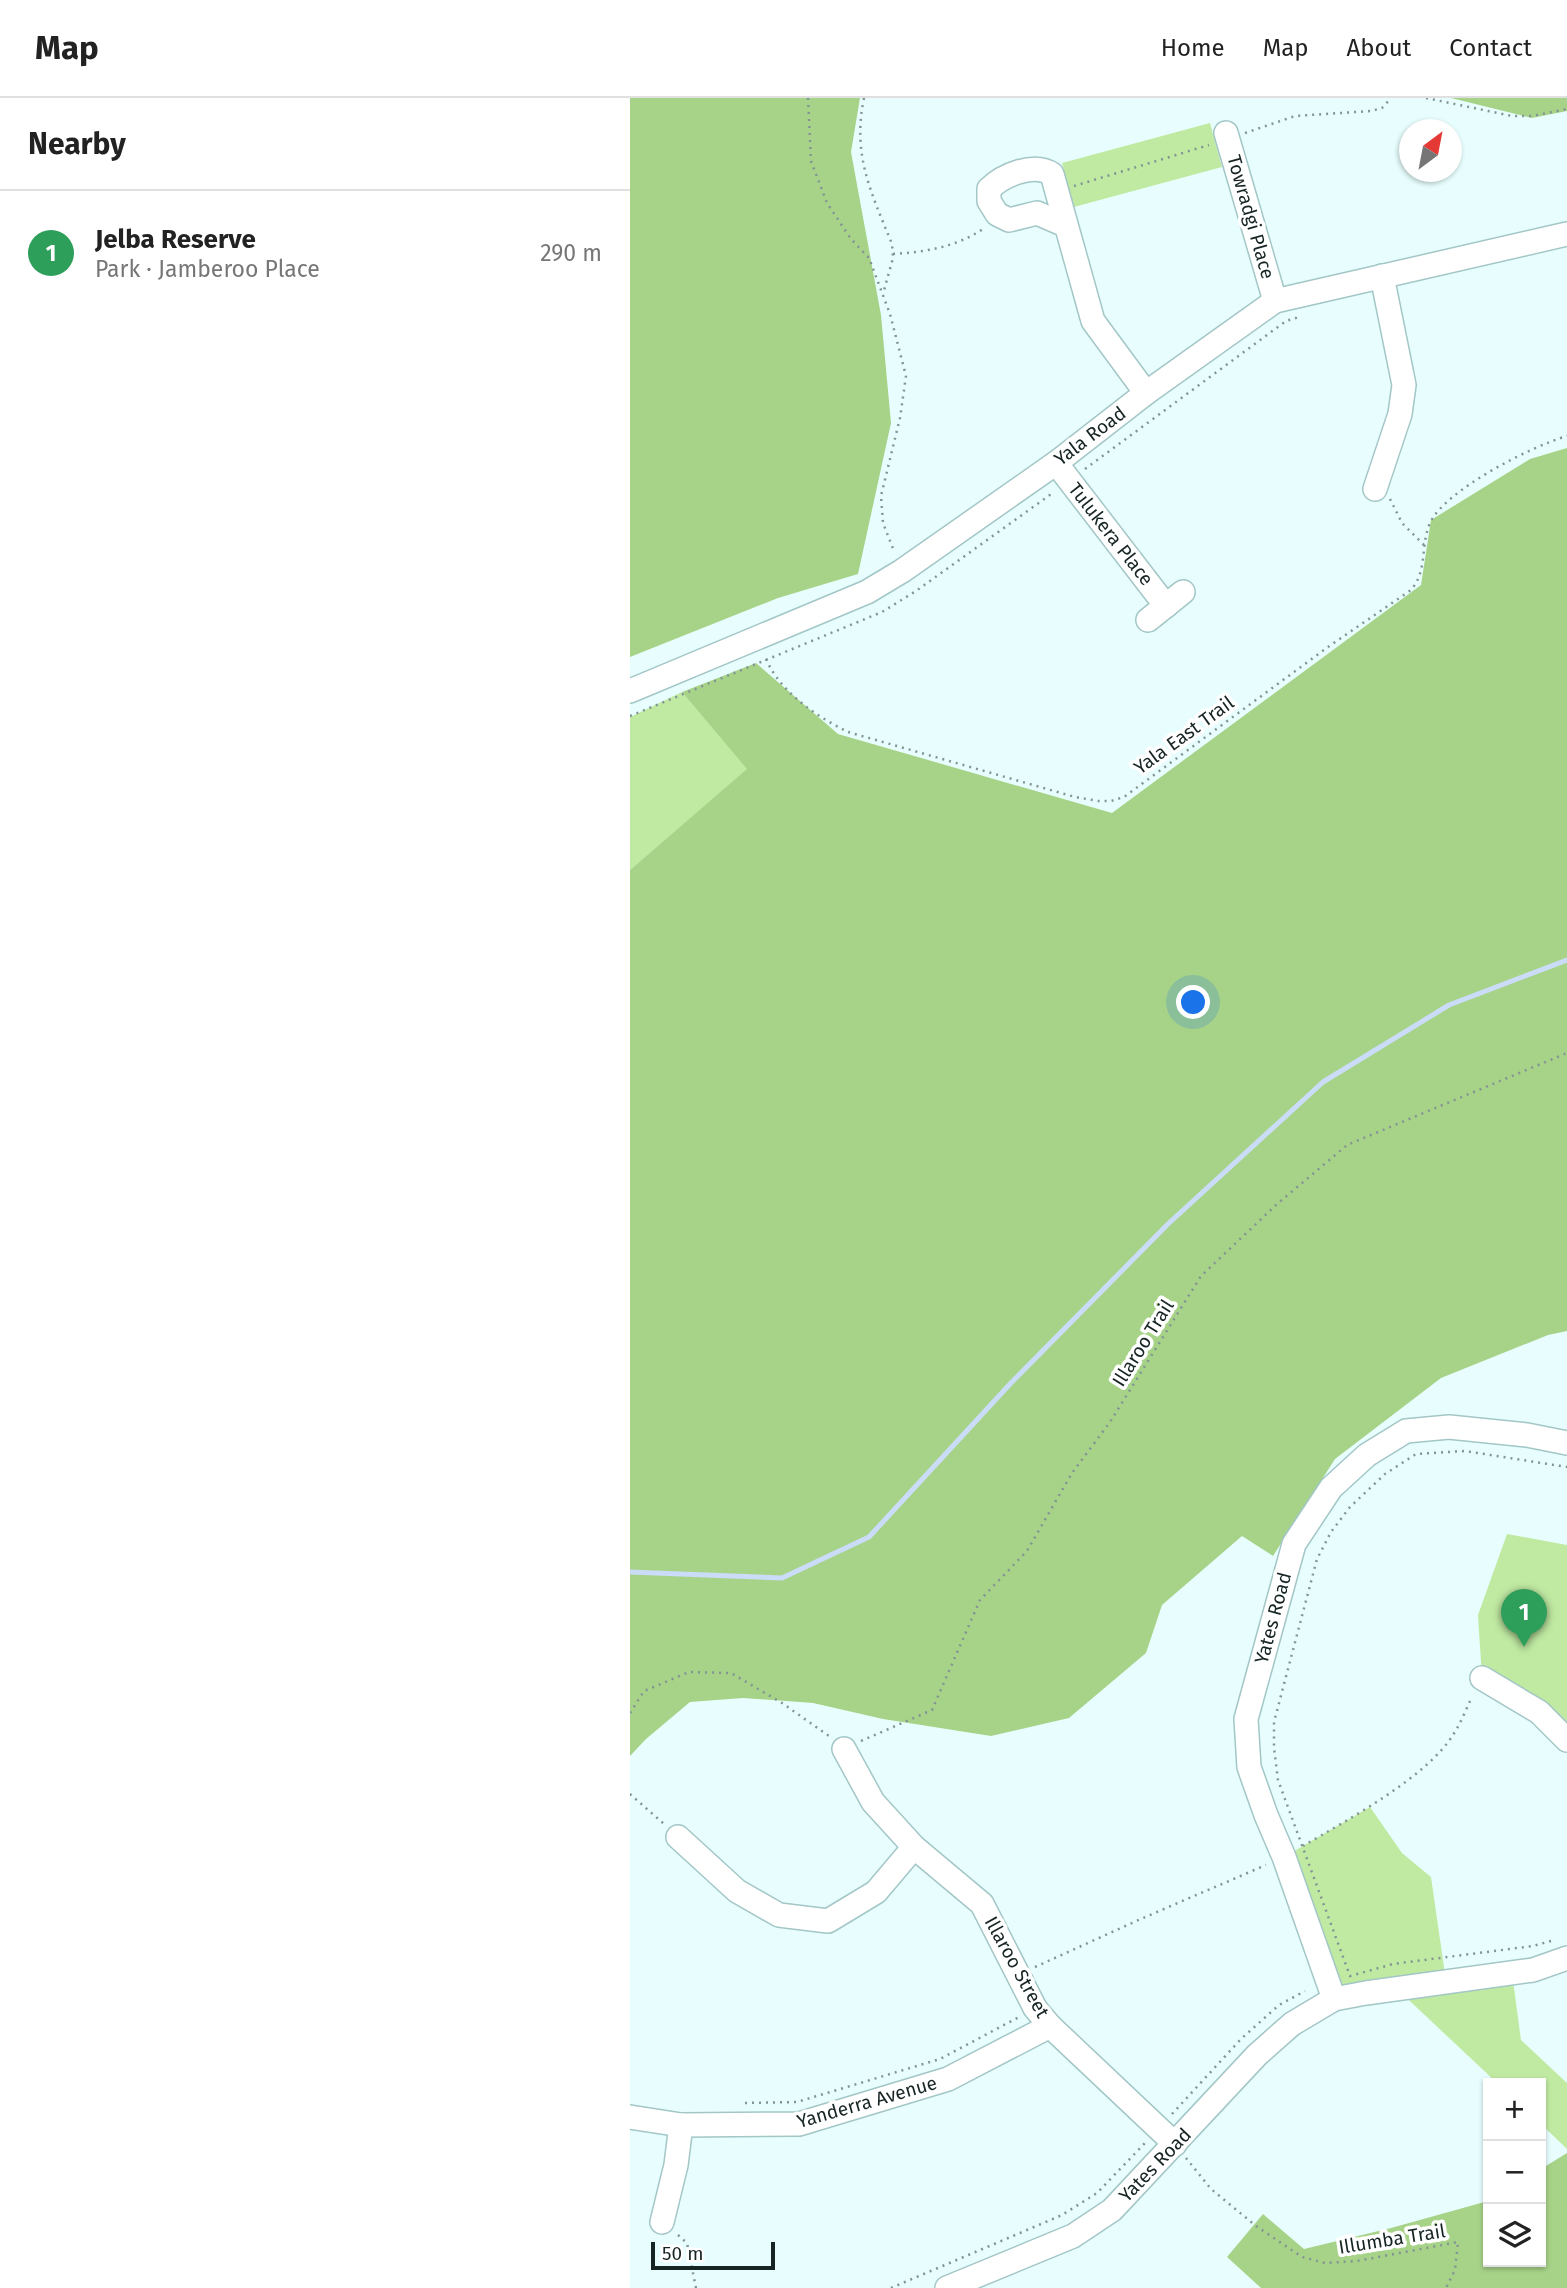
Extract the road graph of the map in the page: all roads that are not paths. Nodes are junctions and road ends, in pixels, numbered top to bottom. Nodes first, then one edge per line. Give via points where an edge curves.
1 (1227, 136) road end
2 (1065, 225) junction
3 (1567, 234) edge
4 (1382, 276) junction
5 (1276, 302) junction
6 (1146, 393) junction
7 (1062, 472) junction
8 (1377, 485) road end
9 (1148, 620) dead end
10 (630, 691) edge
11 (1567, 1443) edge
12 (1482, 1678) road end
13 (1567, 1740) edge
14 (844, 1749) road end
15 (678, 1837) road end
16 (914, 1847) junction
17 (1560, 1950) edge
18 (1334, 2000) junction
19 (1043, 2017) junction
20 (630, 2117) edge
21 (681, 2125) junction
22 (1166, 2137) junction
23 (662, 2222) road end
24 (947, 2288) edge

1 - 5 street, Towradgi Place
2 - 2 street via 1037,213 1009,220 997,214 989,201 989,189 1024,170 1044,169 1052,174
2 - 6 street via 1093,321
3 - 4 street, Yala Road
4 - 5 street, Yala Road
4 - 8 street via 1404,385 1400,414
5 - 6 street, Yala Road
6 - 7 street, Yala Road
7 - 9 street, Tulukera Place via 1175,599
7 - 10 street, Yala Road via 867,592
11 - 18 street, Yates Road via 1449,1427 1406,1431 1367,1455 1331,1488 1294,1544 1246,1719 1250,1767
12 - 13 street via 1539,1712
14 - 16 street, Illaroo Street via 873,1802
15 - 16 street via 737,1891 779,1915 828,1921 876,1892
16 - 19 street, Illaroo Street via 982,1904
17 - 18 street, Yates Road via 1533,1970
18 - 22 street, Yates Road via 1292,2024
19 - 21 street, Yanderra Avenue via 947,2078 799,2124
19 - 22 street, Illaroo Street
20 - 21 street, Yanderra Avenue
21 - 23 street
22 - 24 street, Yates Road via 1112,2210 1073,2236

